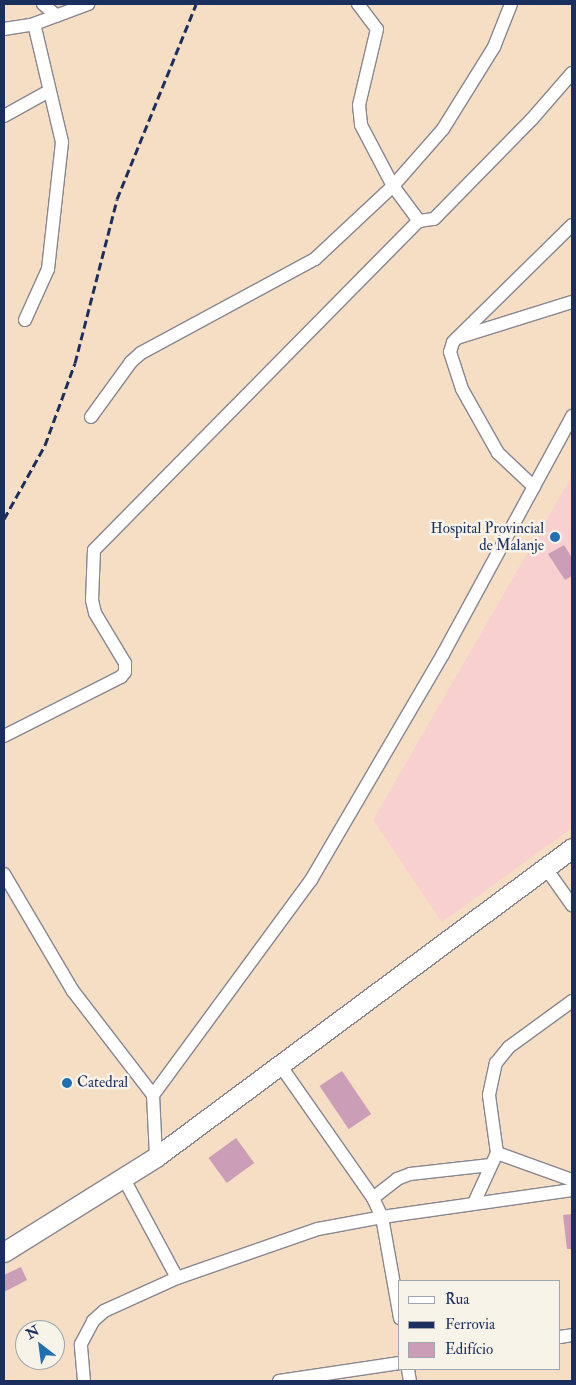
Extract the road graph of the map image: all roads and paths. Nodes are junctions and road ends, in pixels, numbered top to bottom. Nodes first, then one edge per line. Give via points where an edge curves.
1 (43, 4) edge
2 (88, 4) edge
3 (358, 4) edge
4 (511, 4) edge
5 (57, 16) junction
6 (34, 24) junction
7 (4, 29) edge
8 (572, 72) edge
9 (49, 90) junction
10 (4, 116) edge
11 (393, 186) junction
12 (419, 221) junction
13 (572, 226) edge
14 (572, 302) edge
15 (25, 320) dead end
16 (459, 337) junction
17 (572, 416) edge
18 (91, 417) dead end
19 (534, 487) junction
20 (4, 736) edge
21 (572, 848) edge
22 (545, 867) junction
23 (4, 874) edge
24 (572, 905) edge
25 (572, 1001) edge
26 (280, 1065) junction
27 (153, 1095) junction
28 (497, 1153) junction
29 (156, 1157) junction
30 (490, 1165) junction
31 (124, 1179) junction
32 (572, 1180) edge
33 (572, 1190) edge
34 (373, 1198) junction
35 (474, 1203) junction
36 (382, 1217) junction
37 (4, 1252) edge
38 (177, 1278) junction
39 (398, 1307) edge
40 (398, 1363) edge
41 (84, 1381) edge
42 (279, 1381) edge

1 - 5 street
2 - 5 street
3 - 11 street via 377,28 359,105 361,125
4 - 11 street via 494,47 443,129
5 - 6 street
6 - 7 street
6 - 9 street
8 - 12 street via 532,119 434,219
9 - 10 street
9 - 15 street via 62,142 48,269
11 - 12 street
11 - 18 street via 315,259 141,353
12 - 20 street via 94,550 92,600 95,613 125,663 121,677
13 - 16 street
14 - 16 street
16 - 19 street via 452,342 450,352 462,389 498,453
17 - 19 street
19 - 27 street via 443,654 311,880
21 - 22 main road
22 - 24 street
22 - 26 main road
23 - 27 street via 73,990
25 - 28 street via 509,1047 496,1063 490,1095
26 - 29 main road
26 - 34 street
27 - 29 street
28 - 30 street
28 - 32 street
29 - 31 main road
30 - 34 street via 410,1174 397,1179
30 - 35 street
31 - 37 main road
31 - 38 street
33 - 35 street
34 - 36 street
35 - 36 street
36 - 38 street via 318,1229
36 - 39 street
38 - 41 street via 104,1311 93,1321 81,1344
40 - 42 street

